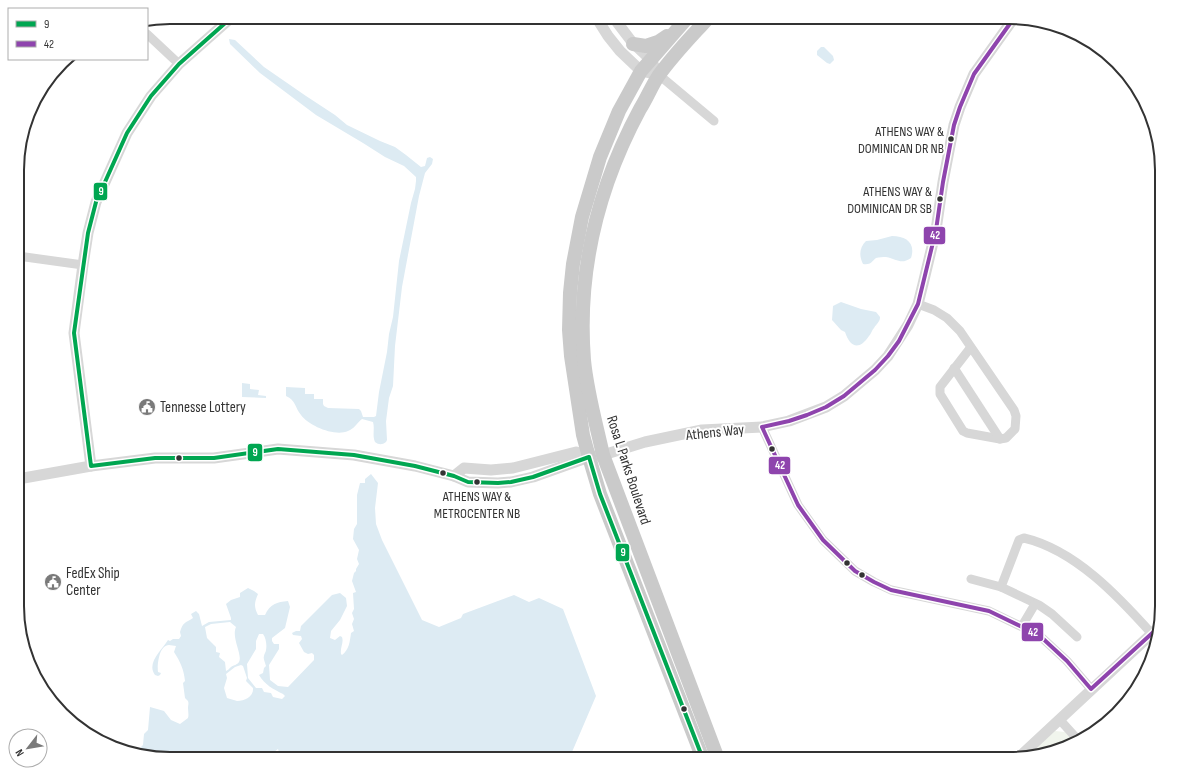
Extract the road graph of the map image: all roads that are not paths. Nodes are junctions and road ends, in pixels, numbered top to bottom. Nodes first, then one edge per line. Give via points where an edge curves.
1 (224, 24) edge
2 (600, 24) edge
3 (618, 24) edge
4 (682, 24) edge
5 (703, 24) edge
6 (1010, 24) edge
7 (677, 29) junction
8 (148, 35) edge
9 (634, 44) junction
10 (651, 60) junction
11 (179, 64) junction
12 (641, 71) junction
13 (659, 75) junction
14 (714, 121) dead end
15 (24, 257) edge
16 (82, 264) junction
17 (918, 304) junction
18 (971, 347) junction
19 (954, 368) junction
20 (762, 428) junction
21 (1000, 439) junction
22 (603, 455) junction
23 (589, 458) junction
24 (90, 466) junction
25 (24, 478) edge
26 (971, 579) dead end
27 (1001, 587) junction
28 (1035, 604) junction
29 (1022, 626) junction
30 (1153, 628) edge
31 (1152, 633) edge
32 (1077, 636) dead end
33 (1091, 689) junction
34 (1060, 720) junction
35 (1075, 736) edge
36 (1026, 751) edge
37 (700, 752) edge
38 (715, 752) edge

1 - 11 street
2 - 12 street via 620,51
3 - 9 street
4 - 7 main road, Rosa L Parks Boulevard
5 - 13 main road, Rosa L Parks Boulevard
6 - 17 street, Athens Way via 974,74 954,125 936,230
7 - 9 main road via 649,46
7 - 10 main road, Rosa L Parks Boulevard
8 - 11 street
9 - 10 street
10 - 12 main road, Rosa L Parks Boulevard
10 - 13 street
11 - 16 street via 151,96 127,133 96,202
12 - 13 street
12 - 23 main road, Rosa L Parks Boulevard via 619,111 600,157 583,210 573,264 569,330 576,393
13 - 14 street
13 - 22 main road, Rosa L Parks Boulevard via 613,166 597,213 587,267 583,304 584,361 591,408
15 - 16 street
16 - 24 street via 74,333
17 - 18 street via 947,318
17 - 20 street, Athens Way via 888,356 858,385 826,406 789,421
18 - 19 street
18 - 21 street via 1016,416 1015,429 1006,438
19 - 21 street
19 - 21 street via 940,387 940,394 963,431
20 - 22 street, Athens Way via 702,430 645,442
20 - 29 street via 798,505 824,540 855,571 892,590 989,611
22 - 23 street, Athens Way
22 - 38 main road, Rosa L Parks Boulevard
23 - 24 street, Athens Way via 533,477 498,483 468,482 415,466 354,455 278,449 214,458 155,458
23 - 37 main road, Rosa L Parks Boulevard via 600,494
24 - 25 street, Athens Way
26 - 27 street
27 - 28 street
27 - 30 street via 1019,540 1030,539 1054,549 1097,579
28 - 29 street
28 - 32 street via 1052,614
29 - 33 street via 1039,635 1067,661
31 - 33 street
33 - 34 street
34 - 35 street
34 - 36 street

